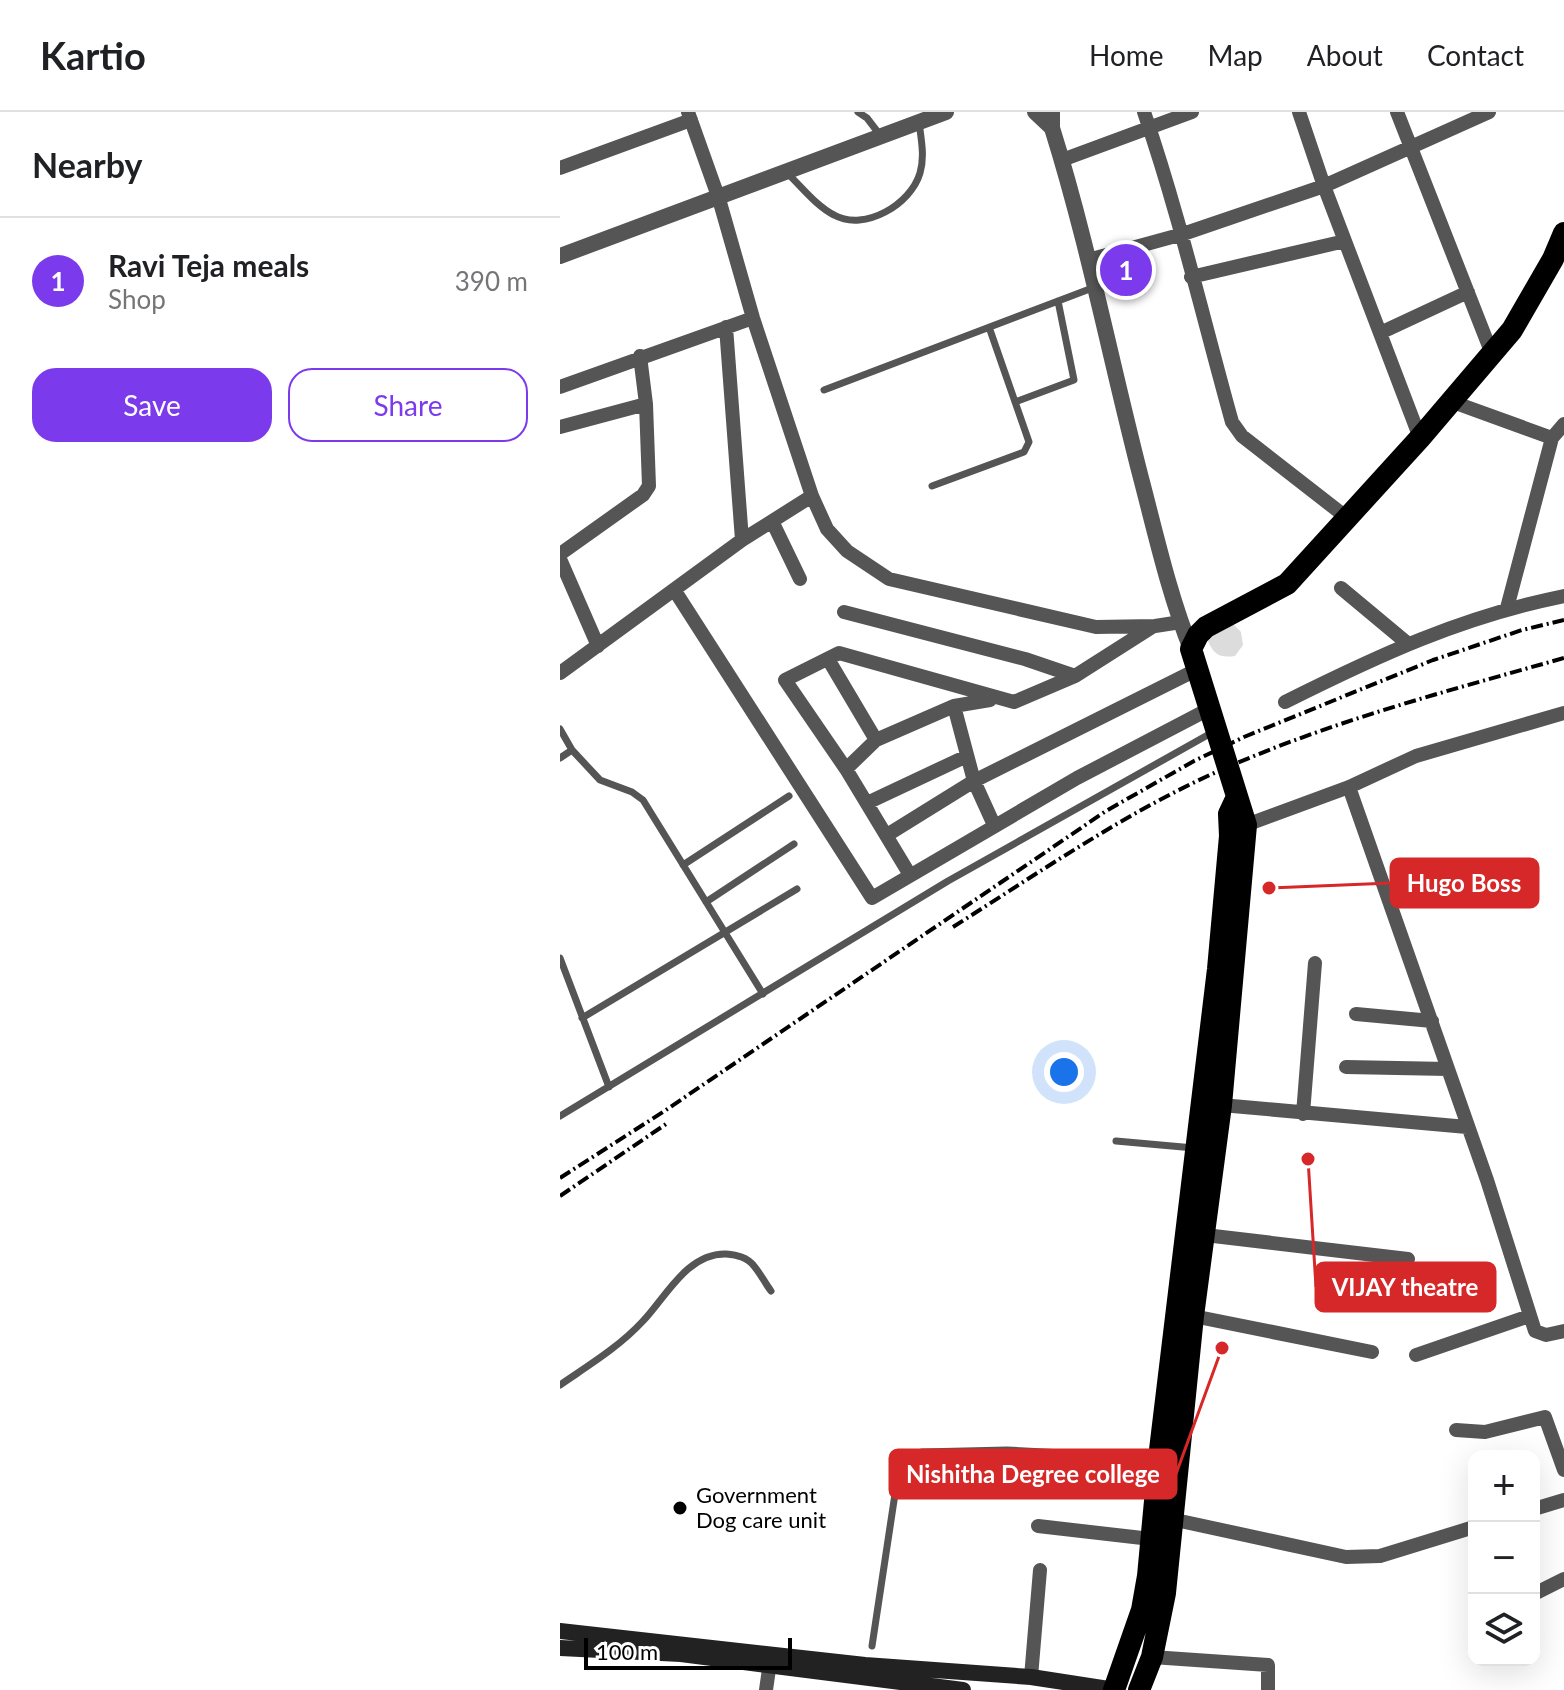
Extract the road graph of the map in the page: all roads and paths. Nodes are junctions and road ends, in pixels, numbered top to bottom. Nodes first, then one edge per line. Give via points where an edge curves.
1 (858, 112) edge
2 (946, 112) edge
3 (1035, 112) edge
4 (1144, 112) edge
5 (1192, 112) edge
6 (1299, 112) edge
7 (1397, 112) edge
8 (1489, 112) edge
9 (689, 116) edge
10 (926, 117) edge
11 (1052, 120) edge
12 (1150, 128) junction
13 (881, 136) junction
14 (1411, 146) junction
15 (1062, 160) junction
16 (560, 168) edge
17 (787, 173) junction
18 (1324, 186) junction
19 (719, 199) junction
20 (1564, 233) edge
21 (1183, 234) junction
22 (1345, 241) junction
23 (560, 256) edge
24 (1088, 260) junction
25 (1191, 277) junction
26 (1095, 287) junction
27 (1468, 292) junction
28 (1058, 301) junction
29 (753, 318) junction
30 (726, 327) junction
31 (989, 327) junction
32 (1380, 333) junction
33 (1492, 354) junction
34 (640, 356) junction
35 (560, 387) edge
36 (824, 390) dead end
37 (1450, 401) junction
38 (1015, 402) junction
39 (646, 404) junction
40 (1564, 424) edge
41 (560, 427) edge
42 (1420, 438) junction
43 (1552, 438) junction
44 (932, 486) dead end
45 (812, 496) junction
46 (1346, 517) junction
47 (772, 521) junction
48 (742, 540) junction
49 (560, 557) edge
50 (800, 579) dead end
51 (1341, 588) dead end
52 (675, 591) junction
53 (1564, 596) edge
54 (1507, 608) junction
55 (844, 612) dead end
56 (1181, 622) junction
57 (1155, 626) junction
58 (1407, 643) junction
59 (598, 646) junction
60 (828, 659) junction
61 (1194, 659) junction
62 (560, 673) edge
63 (1075, 676) junction
64 (996, 699) junction
65 (1285, 702) dead end
66 (954, 706) junction
67 (1209, 709) junction
68 (1564, 713) edge
69 (560, 729) edge
70 (1215, 731) junction
71 (876, 740) junction
72 (572, 750) junction
73 (967, 756) junction
74 (560, 758) edge
75 (846, 769) junction
76 (974, 781) junction
77 (1349, 787) junction
78 (789, 796) dead end
79 (1237, 797) junction
80 (867, 803) junction
81 (994, 825) junction
82 (1246, 825) junction
83 (887, 835) junction
84 (794, 844) dead end
85 (683, 865) junction
86 (910, 875) junction
87 (797, 889) dead end
88 (706, 902) junction
89 (725, 933) junction
90 (560, 958) edge
91 (1315, 963) dead end
92 (763, 994) junction
93 (1356, 1014) dead end
94 (582, 1018) junction
95 (1432, 1021) junction
96 (1346, 1067) dead end
97 (1448, 1069) junction
98 (609, 1087) junction
99 (1221, 1105) junction
100 (1303, 1114) junction
101 (560, 1116) edge
102 (1467, 1127) junction
103 (1116, 1141) dead end
104 (1196, 1148) junction
105 (1205, 1235) junction
106 (1408, 1259) dead end
107 (771, 1291) dead end
108 (1193, 1316) junction
109 (1529, 1316) junction
110 (1564, 1331) edge
111 (1372, 1352) dead end
112 (1416, 1355) dead end
113 (560, 1385) edge
114 (1456, 1430) dead end
115 (1159, 1458) junction
116 (1564, 1470) edge
117 (1564, 1500) edge
118 (1540, 1507) edge
119 (1171, 1519) junction
120 (1038, 1526) dead end
121 (1468, 1529) edge
122 (1151, 1539) junction
123 (1040, 1570) dead end
124 (1564, 1579) edge
125 (1540, 1591) edge
126 (560, 1631) edge
127 (872, 1646) dead end
128 (560, 1648) edge
129 (1152, 1657) junction
130 (770, 1660) junction
131 (1031, 1677) junction
132 (766, 1690) edge
133 (963, 1690) edge
134 (1114, 1690) edge
135 (1139, 1690) edge
136 (1268, 1690) edge

1 - 13 lane
2 - 10 street
3 - 11 street
4 - 12 street
5 - 12 street
6 - 18 street
7 - 14 street
8 - 14 street
9 - 16 street
9 - 19 street
10 - 13 street
10 - 17 lane via 920,175 909,194 876,215 844,219 831,214
11 - 15 street
12 - 15 street
12 - 21 street
13 - 17 street
14 - 18 street
14 - 27 street
15 - 24 street
17 - 19 street
18 - 21 street
18 - 22 street
19 - 23 street
19 - 29 street
20 - 33 highway via 1512,330
21 - 24 street
21 - 25 street
22 - 25 street
22 - 32 street
24 - 26 street
25 - 46 street via 1232,422 1242,436
26 - 28 lane
26 - 56 street
27 - 32 street
27 - 33 street
28 - 31 lane
28 - 38 lane via 1074,380
29 - 30 street
29 - 45 street
30 - 34 street
30 - 48 street
31 - 36 lane
31 - 38 lane
32 - 42 street
33 - 37 highway
34 - 35 street
34 - 39 street
37 - 42 highway
37 - 43 street
38 - 44 lane via 1029,442 1024,452
39 - 41 street
39 - 49 street via 647,491
40 - 43 street
42 - 46 highway
43 - 54 street
45 - 47 street
45 - 57 street via 827,529 847,551 889,579 1096,627
46 - 61 highway via 1287,584 1206,627 1198,635
47 - 48 street
47 - 50 street
48 - 52 street
49 - 59 street
51 - 58 street
52 - 59 street
52 - 86 street via 872,898
53 - 54 street
54 - 58 street
55 - 63 street
56 - 57 street
56 - 61 street
57 - 63 street
58 - 65 street
59 - 62 street
60 - 64 street via 839,653
60 - 71 street
60 - 75 street via 785,680
61 - 67 highway
61 - 76 street
63 - 64 street via 1014,702
64 - 66 street
66 - 71 street
66 - 73 street
67 - 70 highway
67 - 81 street
68 - 77 street via 1416,756
69 - 72 lane
70 - 79 highway
70 - 92 lane via 948,881
71 - 75 street
72 - 74 lane
72 - 85 lane via 600,780 643,800
73 - 76 street
73 - 80 street
75 - 80 street
76 - 81 street
76 - 83 street
77 - 82 street
77 - 95 street
78 - 85 lane
79 - 82 highway
79 - 104 highway via 1229,814 1218,969
80 - 83 street
81 - 86 street
82 - 99 highway
83 - 86 street
84 - 88 lane
85 - 88 lane
87 - 89 lane
88 - 89 lane
89 - 92 lane
89 - 94 lane
90 - 94 lane
91 - 100 street
92 - 98 lane
93 - 95 street
94 - 98 lane
95 - 97 street
96 - 97 street
97 - 102 street
98 - 101 lane
99 - 100 street
99 - 105 highway
100 - 102 street
102 - 109 street
103 - 104 lane
104 - 115 highway
105 - 106 street
105 - 108 highway
107 - 113 lane via 753,1264 738,1255 718,1254 696,1264 618,1345
108 - 111 street
108 - 119 highway
109 - 110 street via 1539,1335
109 - 112 street
114 - 116 street via 1485,1432 1545,1417
115 - 122 highway
115 - 127 lane via 1007,1450 922,1452 912,1457 895,1494
117 - 118 street
119 - 121 street via 1346,1557 1380,1556
119 - 129 highway via 1165,1593
120 - 122 street
122 - 134 highway via 1142,1610
123 - 131 street
124 - 125 street
126 - 130 main road
128 - 130 main road
129 - 135 highway
129 - 136 street via 1268,1665
130 - 131 main road
130 - 132 street
130 - 133 main road
131 - 134 main road

